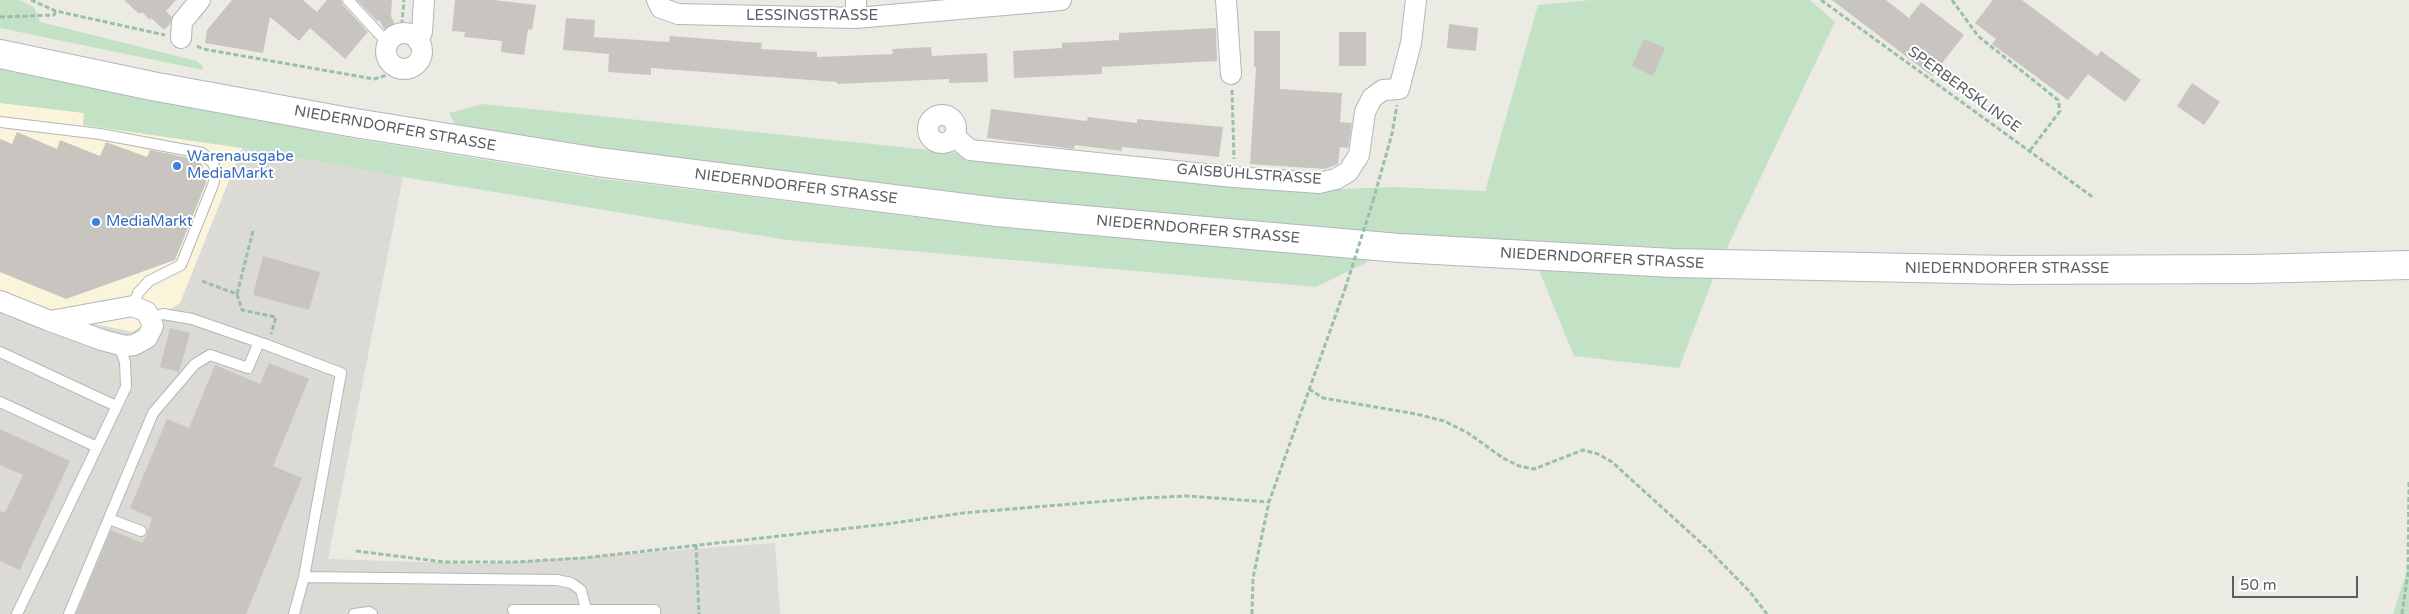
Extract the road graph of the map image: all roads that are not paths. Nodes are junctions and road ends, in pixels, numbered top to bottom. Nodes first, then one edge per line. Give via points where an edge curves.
1 (200, 0) edge
2 (348, 0) edge
3 (424, 0) edge
4 (657, 0) edge
5 (1061, 0) edge
6 (1226, 0) edge
7 (1416, 0) edge
8 (856, 9) edge
9 (181, 38) road end
10 (403, 38) junction
11 (0, 54) edge
12 (1231, 74) road end
13 (0, 122) edge
14 (954, 136) dead end
15 (2409, 265) edge
16 (0, 301) edge
17 (133, 306) junction
18 (150, 317) junction
19 (50, 321) junction
20 (263, 343) junction
21 (119, 345) junction
22 (0, 352) edge
23 (0, 402) edge
24 (116, 406) junction
25 (97, 447) junction
26 (109, 519) junction
27 (141, 531) dead end
28 (304, 577) junction
29 (513, 610) dead end
30 (586, 610) junction
31 (17, 614) edge
32 (70, 614) edge
33 (294, 614) edge
34 (354, 614) edge
35 (372, 614) edge
36 (655, 614) edge

1 - 9 street via 182,22
2 - 10 lane via 382,37
3 - 10 street via 422,32
4 - 8 street, LESSINGSTRASSE via 661,8 678,14
5 - 8 street, LESSINGSTRASSE
6 - 12 street
7 - 14 street, GAISBÜHLSTRASSE via 1411,44 1399,89 1383,90 1372,98 1365,112 1359,155 1348,172 1336,179 1319,183 1234,177 970,150
10 - 10 street via 422,52 413,67 403,70 387,59 386,46
11 - 15 main road, NIEDERNDORFER STRASSE via 349,122 598,162 997,212 1226,233 1399,248 1673,263 2009,270
13 - 17 lane via 100,134 202,154 213,163 216,172 213,185 181,264 148,281
16 - 19 street
17 - 18 street
17 - 19 street
18 - 20 lane via 175,315
18 - 21 street via 152,326 147,338 134,345
19 - 21 street
20 - 26 lane via 248,368 210,355 195,364 149,420
20 - 28 lane via 341,373
21 - 24 lane via 127,374 126,388
22 - 24 lane
23 - 25 lane
24 - 25 lane
25 - 31 lane
26 - 27 lane
26 - 32 lane
28 - 30 lane via 557,580 571,583 581,590
28 - 33 lane
29 - 30 lane
30 - 36 lane via 655,610
34 - 35 lane

